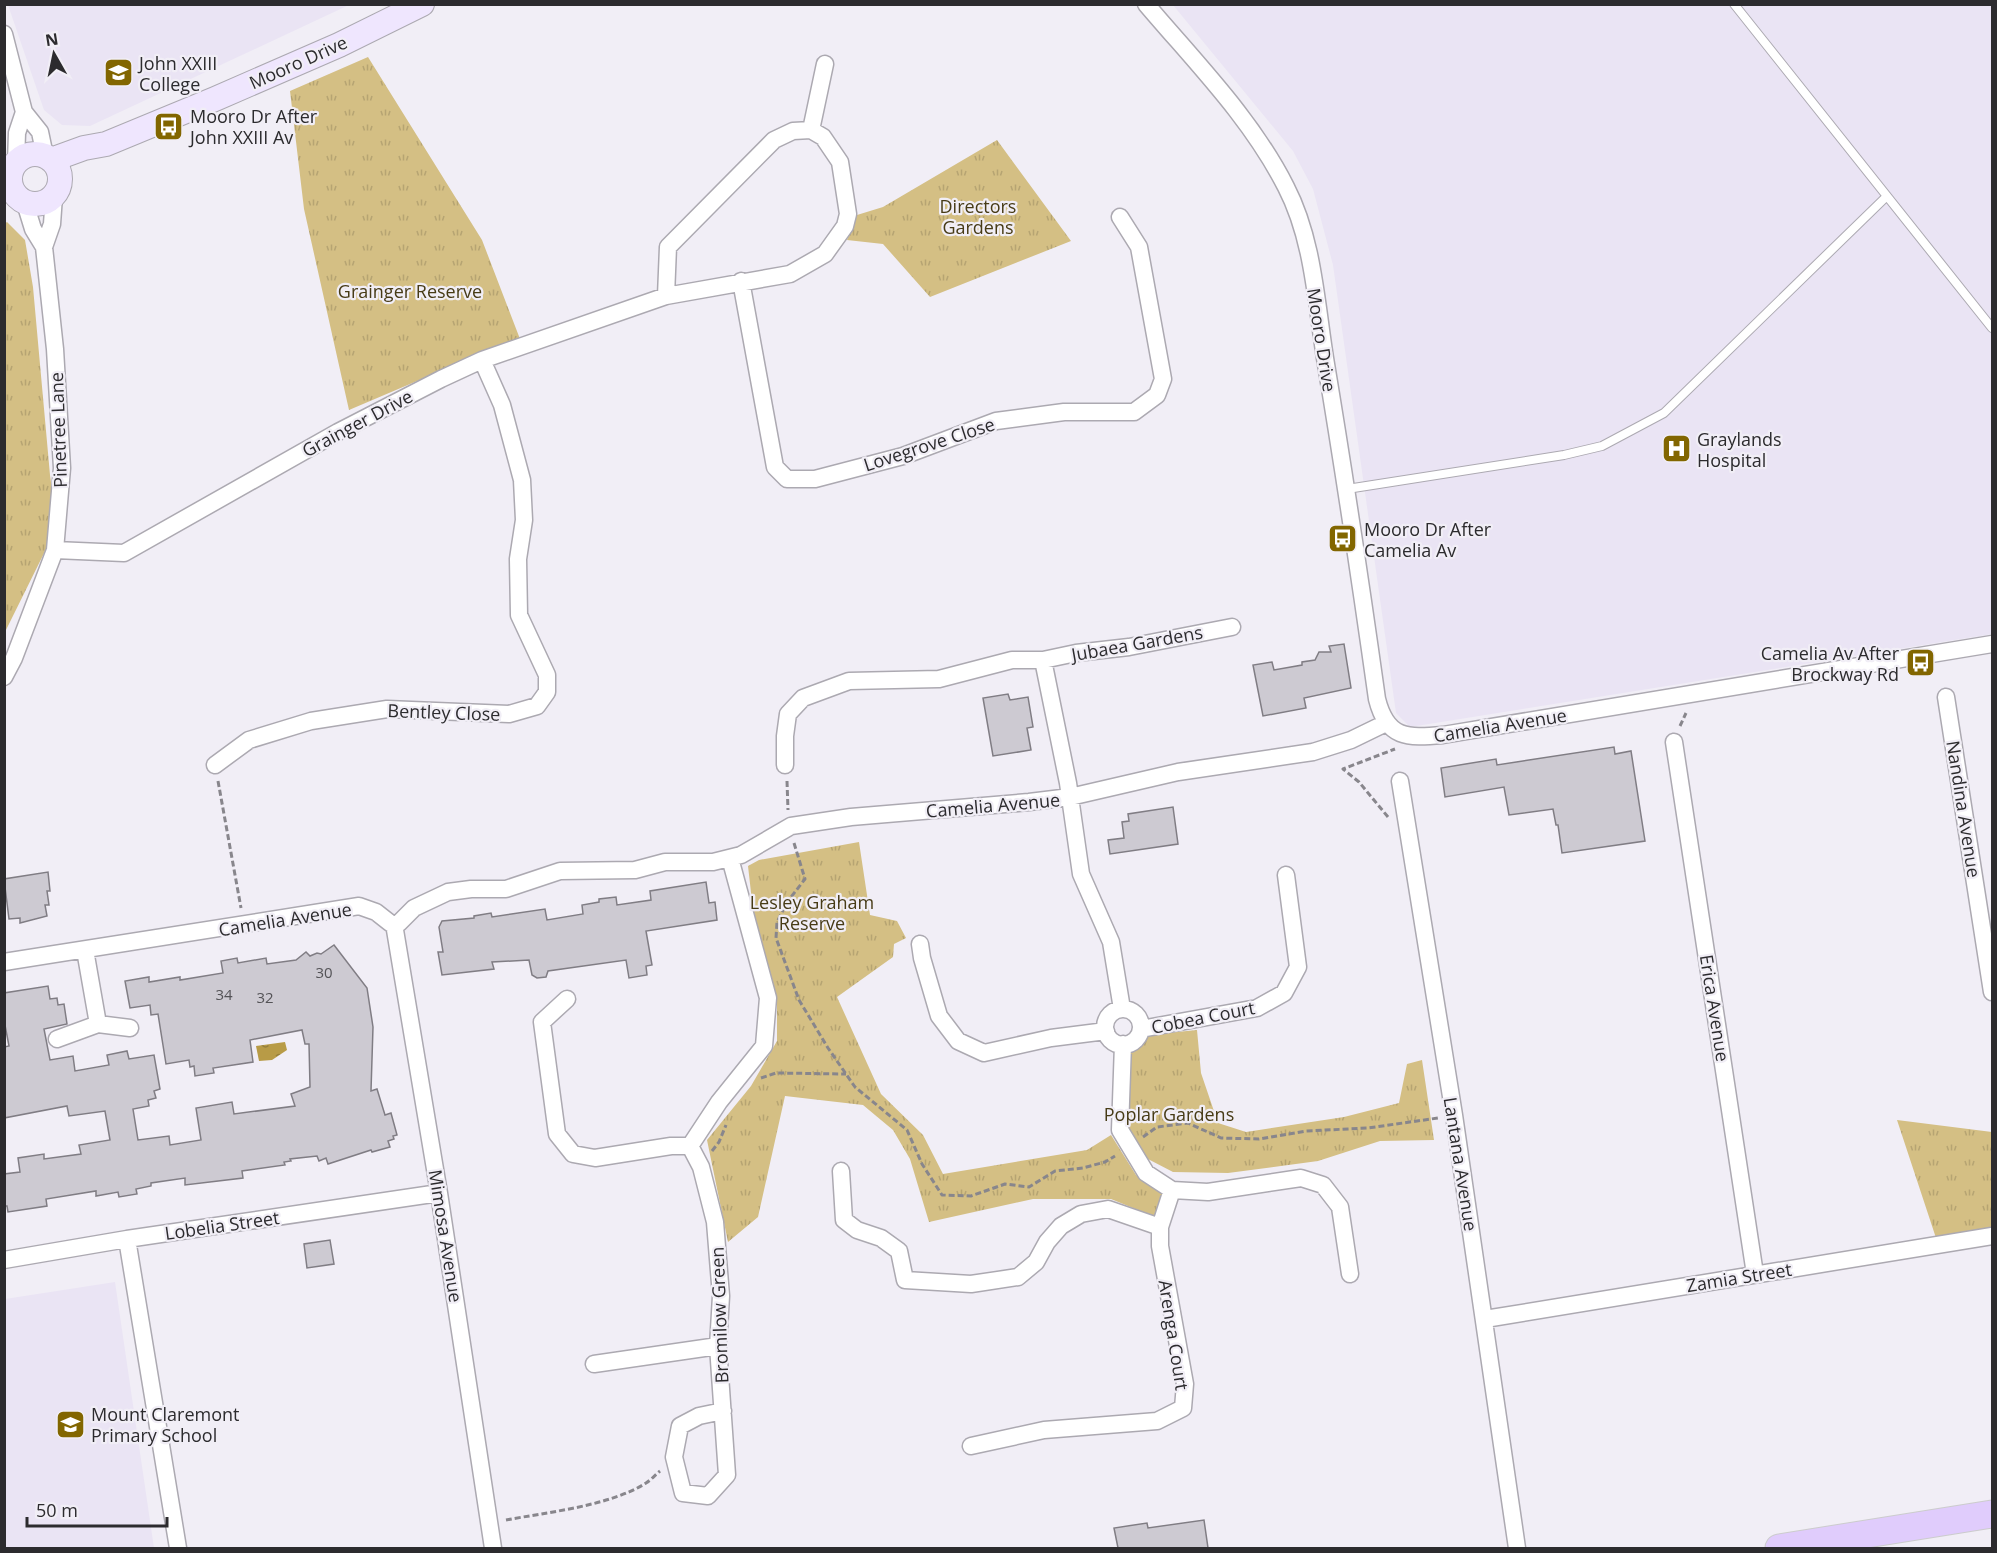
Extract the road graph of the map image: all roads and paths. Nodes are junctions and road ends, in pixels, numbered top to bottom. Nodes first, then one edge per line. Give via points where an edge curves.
1 (422, 4) edge
2 (1146, 4) edge
3 (1734, 4) edge
4 (4, 34) edge
5 (825, 64) dead end
6 (24, 112) junction
7 (811, 130) junction
8 (106, 144) junction
9 (48, 158) junction
10 (13, 189) edge
11 (56, 191) junction
12 (1887, 196) junction
13 (1120, 217) dead end
14 (44, 247) junction
15 (741, 281) junction
16 (666, 296) junction
17 (1992, 328) edge
18 (482, 360) junction
19 (1347, 489) junction
20 (55, 550) junction
21 (1232, 627) dead end
22 (1992, 644) edge
23 (1043, 660) junction
24 (4, 677) edge
25 (1946, 697) dead end
26 (1686, 712) dead end
27 (1386, 723) junction
28 (1674, 742) joint
29 (215, 765) joint
30 (785, 765) joint
31 (1400, 781) dead end
32 (1070, 797) junction
33 (1389, 819) dead end
34 (791, 826) junction
35 (730, 858) junction
36 (1286, 875) dead end
37 (394, 924) junction
38 (244, 926) junction
39 (920, 944) dead end
40 (85, 950) junction
41 (4, 962) edge
42 (1992, 992) edge
43 (567, 999) dead end
44 (1122, 1009) junction
45 (98, 1024) junction
46 (130, 1028) dead end
47 (1141, 1029) junction
48 (1106, 1031) junction
49 (57, 1040) dead end
50 (1123, 1044) junction
51 (846, 1074) junction
52 (758, 1079) dead end
53 (1454, 1115) junction
54 (728, 1122) dead end
55 (690, 1146) junction
56 (1130, 1146) junction
57 (701, 1167) junction
58 (841, 1171) dead end
59 (1172, 1190) junction
60 (439, 1192) junction
61 (1161, 1227) junction
62 (1992, 1236) edge
63 (127, 1239) junction
64 (4, 1260) edge
65 (1350, 1274) dead end
66 (1755, 1274) junction
67 (1485, 1319) junction
68 (718, 1346) junction
69 (594, 1364) dead end
70 (723, 1411) junction
71 (971, 1446) dead end
72 (674, 1457) junction
73 (1992, 1514) edge
74 (489, 1522) junction
75 (1992, 1530) edge
76 (178, 1548) edge
77 (493, 1548) edge
78 (1517, 1548) edge
79 (1779, 1548) edge
80 (1877, 1548) edge

1 - 8 street, Mooro Drive via 339,45
2 - 19 street, Mooro Drive via 1254,132 1296,209 1305,237
3 - 12 lane
4 - 6 street
5 - 7 street
6 - 9 street via 40,132
6 - 10 street, Pinetree Lane via 17,133
7 - 15 street, Grainger Drive via 823,137 840,162 848,214 845,226 825,254 790,274
7 - 16 street via 793,131 774,140 668,247
8 - 9 street, Mooro Drive
8 - 11 street, Mooro Drive
9 - 10 street, Mooro Drive via 29,155
9 - 11 street via 59,172
10 - 11 street, Mooro Drive via 41,204
10 - 14 street, Pinetree Lane
11 - 14 street, Pinetree Lane via 52,224
12 - 17 lane
12 - 19 lane via 1664,413 1602,446
13 - 15 street, Lovegrove Close via 1139,247 1163,379 1157,395 1134,412 1064,412 996,421 903,456 815,479 787,479 775,467
14 - 20 street, Pinetree Lane via 62,468
15 - 16 street, Grainger Drive
16 - 18 street, Grainger Drive
18 - 20 street, Grainger Drive via 338,432 124,553
18 - 29 street, Bentley Close via 502,405 522,480 525,519 518,559 519,615 547,675 547,692 537,706 509,714 387,709 311,721 249,740
19 - 27 street, Mooro Drive via 1377,699
20 - 24 street, Pinetree Lane
21 - 23 street, Jubaea Gardens
22 - 27 street, Camelia Avenue via 1443,735 1415,738
23 - 30 street, Jubaea Gardens via 1012,660 939,678 849,681 803,698 788,714
23 - 32 street
25 - 42 street, Nandina Avenue
26 - 28 path
27 - 32 street, Camelia Avenue via 1352,740 1313,752 1178,772
27 - 33 path via 1401,747 1343,769
28 - 66 street, Erica Avenue
29 - 38 path
30 - 34 path
31 - 53 street, Lantana Avenue
32 - 34 street, Camelia Avenue
32 - 44 street via 1081,874 1111,942
34 - 35 street, Camelia Avenue
34 - 51 path via 805,879 777,922 776,938 799,1000
35 - 37 street, Camelia Avenue via 714,862 665,862 634,870 560,871 506,889 448,892 414,908
35 - 55 street via 768,998 764,1046
36 - 47 street, Cobea Court via 1298,967 1284,993 1257,1008
37 - 38 street, Camelia Avenue via 360,906
37 - 60 street, Mimosa Avenue
38 - 40 street, Camelia Avenue
39 - 48 street via 939,1016 957,1041 984,1053
40 - 41 street, Camelia Avenue
40 - 45 street
43 - 55 street via 542,1022 557,1134 573,1154 595,1158
44 - 47 street via 1134,1012
44 - 48 street via 1107,1019
45 - 46 street
45 - 49 street
47 - 50 street via 1135,1040
48 - 50 street via 1112,1040
50 - 56 street via 1120,1130
51 - 52 path via 776,1073
51 - 56 path via 855,1087 907,1130 942,1195 971,1196 1005,1184 1029,1187 1055,1171 1105,1162
53 - 56 path via 1259,1139 1221,1138 1188,1123 1157,1127
53 - 67 street, Lantana Avenue
54 - 57 path
55 - 57 street, Bromilow Green
56 - 59 street via 1146,1173
57 - 68 street, Bromilow Green via 715,1222 721,1296
58 - 61 street via 844,1220 899,1251 905,1280 971,1284 1018,1277 1036,1262 1061,1226 1081,1214 1108,1209
59 - 61 street, Arenga Court
59 - 65 street via 1208,1192 1301,1179 1323,1185 1340,1206
60 - 63 street, Lobelia Street
60 - 74 street, Mimosa Avenue
61 - 71 street, Arenga Court via 1160,1246 1185,1384 1183,1408 1156,1421 1044,1430
62 - 66 street, Zamia Street
63 - 64 street, Lobelia Street
63 - 76 street
66 - 67 street, Zamia Street
67 - 78 street, Lantana Avenue
68 - 69 street
68 - 70 street, Bromilow Green
70 - 72 street, Bromilow Green via 699,1416 680,1426
70 - 72 street, Bromilow Green via 727,1475 708,1496 683,1493
72 - 74 path via 647,1483 615,1497
73 - 79 main road
74 - 77 street, Mimosa Avenue
75 - 80 main road

